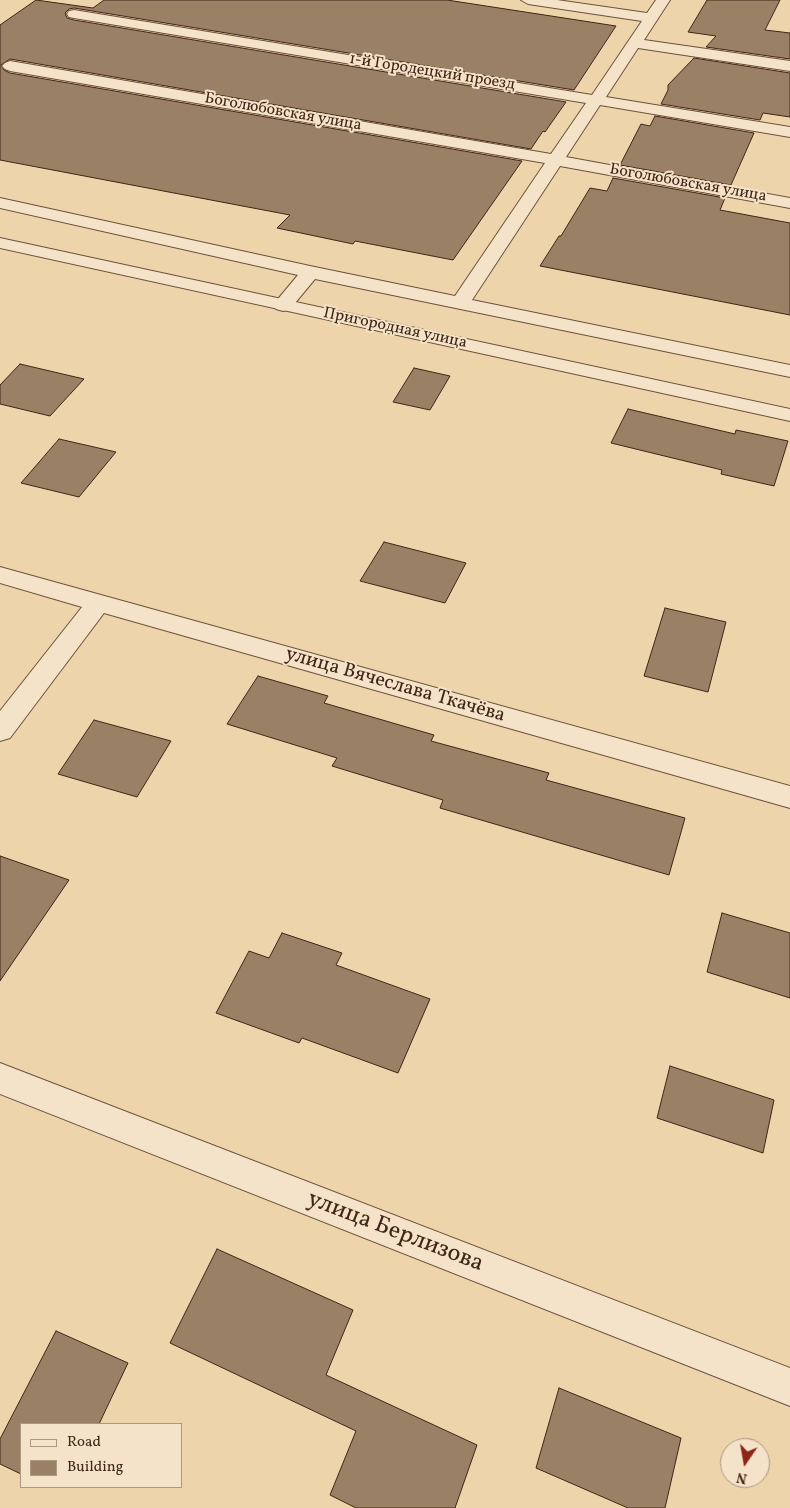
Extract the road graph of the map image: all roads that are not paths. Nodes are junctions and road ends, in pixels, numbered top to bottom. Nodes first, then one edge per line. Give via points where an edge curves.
1 (528, 0) edge
2 (663, 0) edge
3 (74, 14) dead end
4 (651, 18) junction
5 (635, 43) junction
6 (10, 66) dead end
7 (790, 66) edge
8 (596, 101) junction
9 (790, 132) edge
10 (556, 160) junction
11 (0, 202) edge
12 (790, 203) edge
13 (0, 243) edge
14 (310, 272) junction
15 (282, 304) junction
16 (460, 304) junction
17 (790, 372) edge
18 (790, 415) edge
19 (0, 576) edge
20 (98, 603) junction
21 (0, 731) edge
22 (790, 797) edge
23 (0, 1078) edge
24 (790, 1387) edge

1 - 4 street
2 - 4 street
3 - 8 street, 1-й Городецкий проезд
4 - 5 street
5 - 7 street
5 - 8 street
6 - 10 street, Боголюбовская улица
8 - 9 street, 1-й Городецкий проезд
8 - 10 street
10 - 12 street, Боголюбовская улица
10 - 16 street
11 - 14 street
13 - 15 street, Пригородная улица
14 - 15 street
14 - 16 street
15 - 18 street, Пригородная улица
16 - 17 street
19 - 20 street, улица Вячеслава Ткачёва
20 - 21 street
20 - 22 street, улица Вячеслава Ткачёва
23 - 24 street, улица Берлизова

